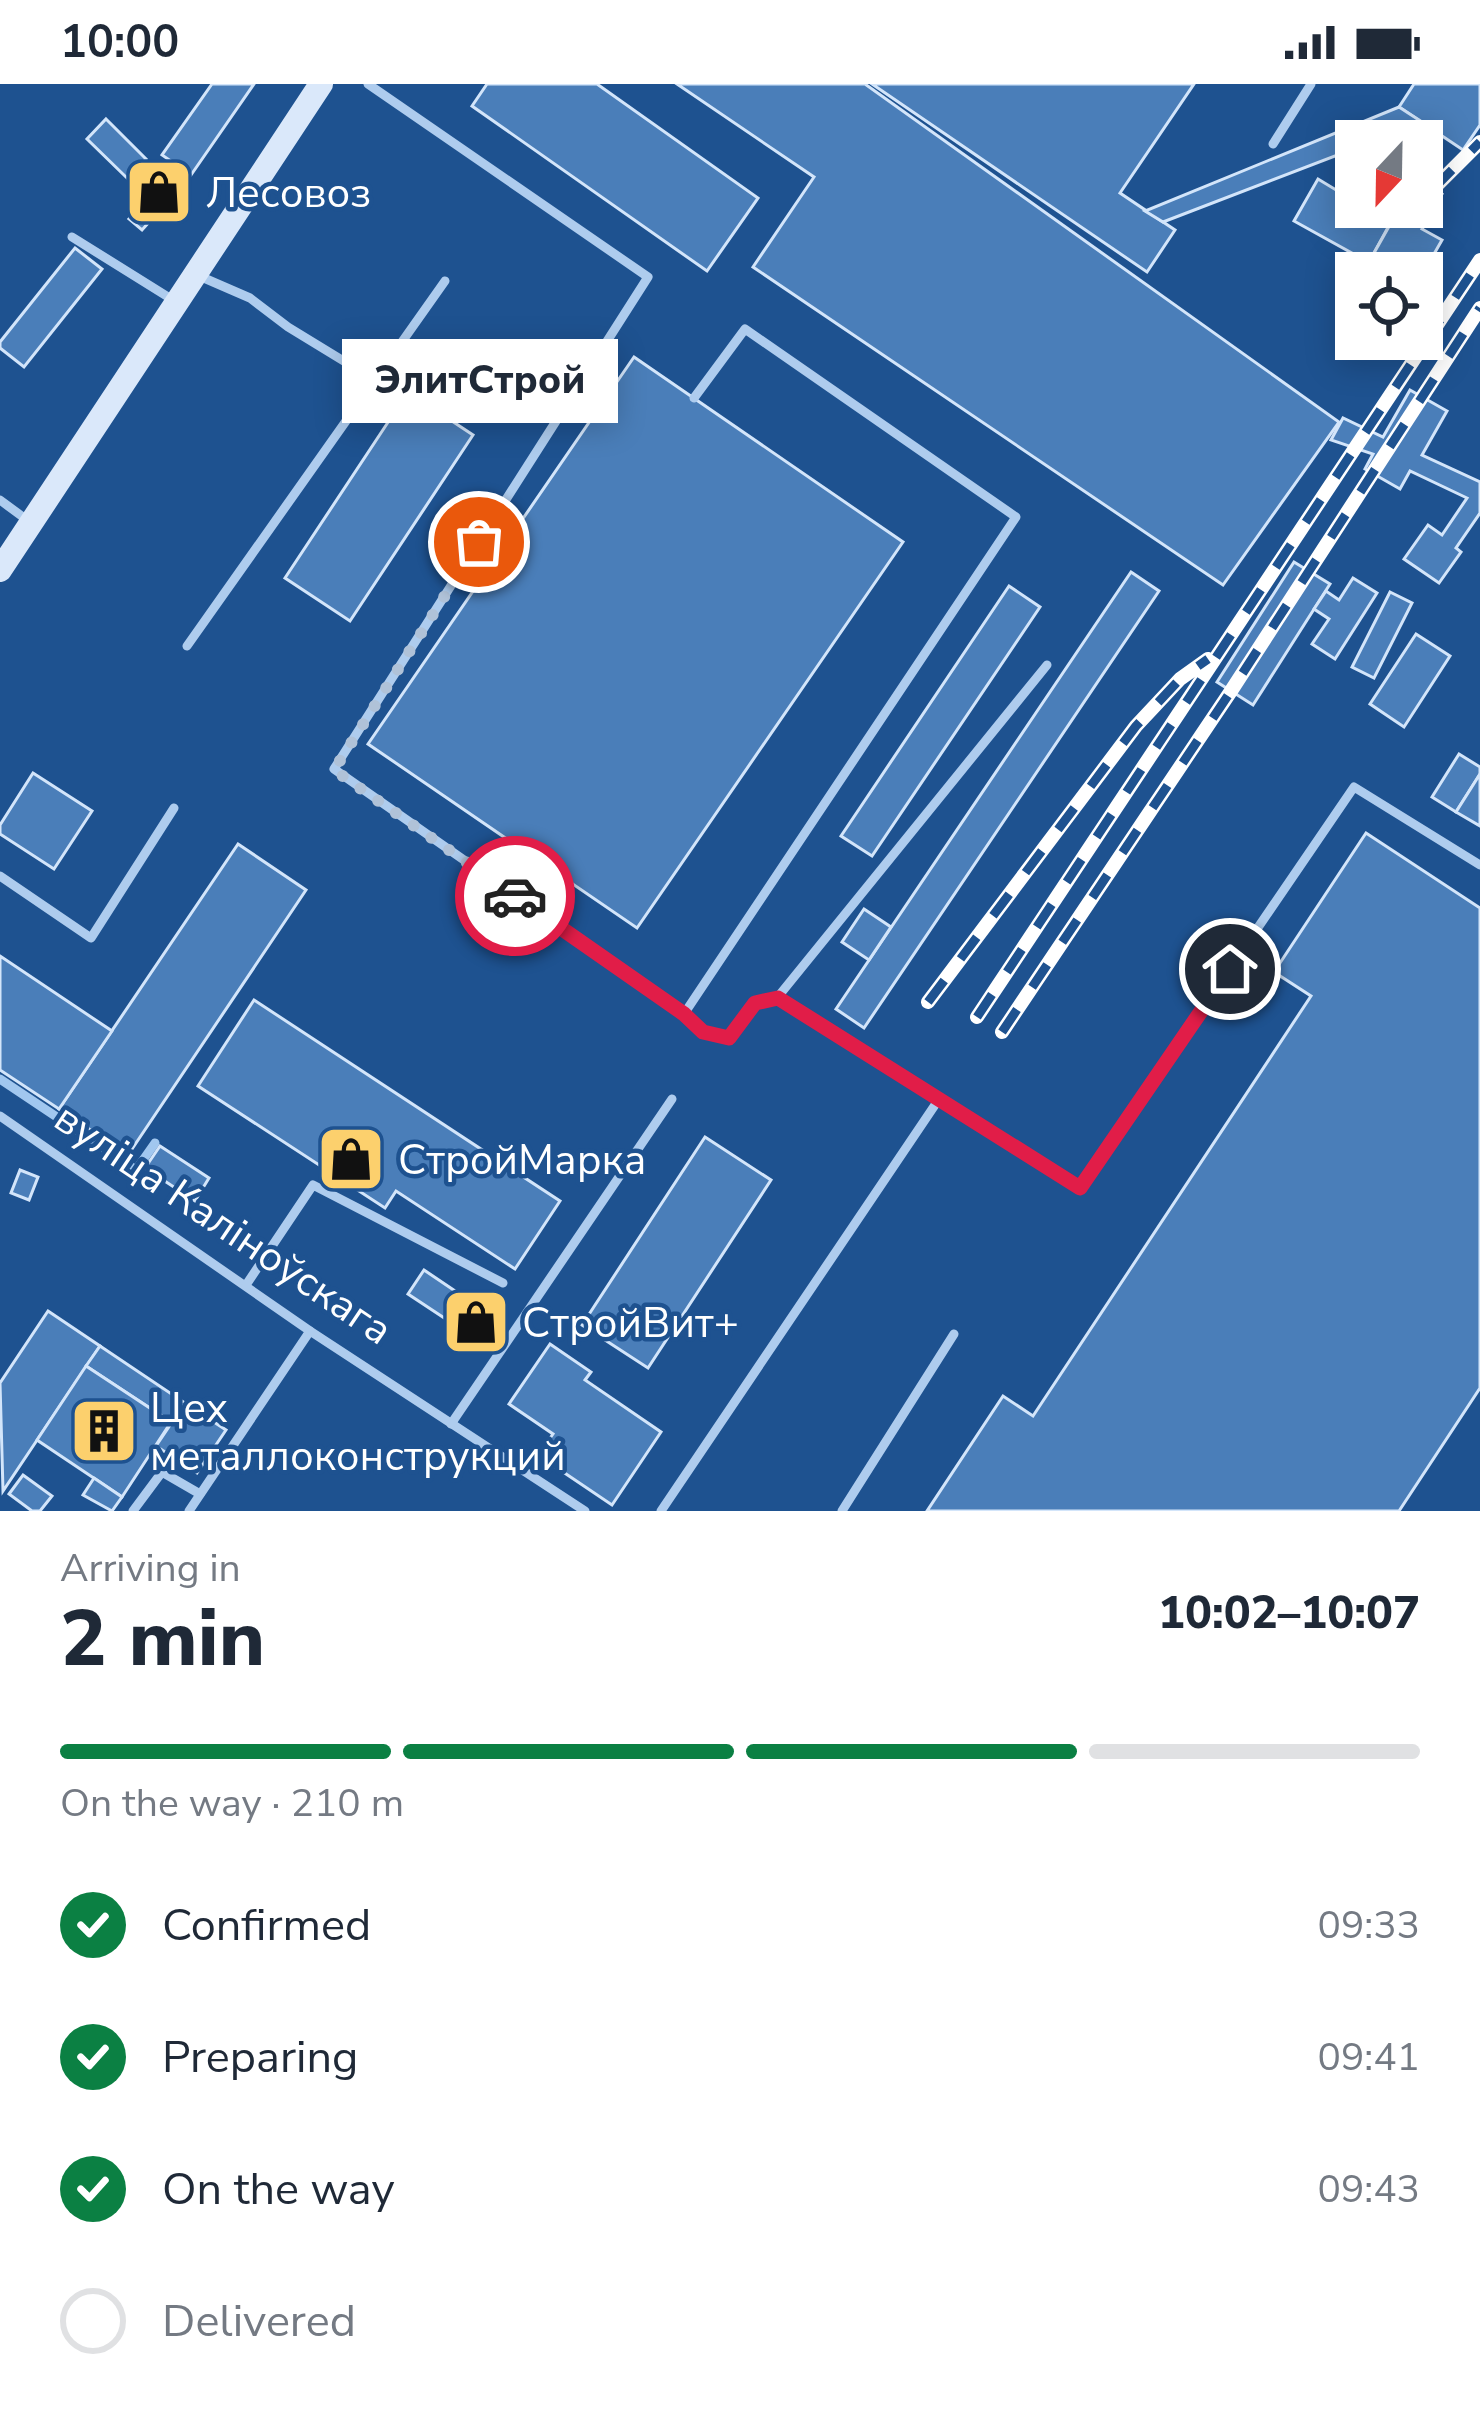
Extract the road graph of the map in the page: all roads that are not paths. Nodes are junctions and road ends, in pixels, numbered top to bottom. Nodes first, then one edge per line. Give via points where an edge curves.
1 (321, 84) edge
2 (368, 84) edge
3 (1312, 84) edge
4 (1273, 144) dead end
5 (72, 237) dead end
6 (196, 275) junction
7 (445, 281) dead end
8 (177, 303) junction
9 (378, 382) junction
10 (694, 398) dead end
11 (0, 500) edge
12 (31, 524) junction
13 (0, 570) edge
14 (187, 646) dead end
15 (1047, 665) dead end
16 (174, 808) dead end
17 (1480, 865) edge
18 (0, 876) edge
19 (778, 998) junction
20 (684, 1014) junction
21 (672, 1099) dead end
22 (939, 1099) junction
23 (0, 1116) edge
24 (503, 1282) dead end
25 (246, 1285) junction
26 (310, 1331) junction
27 (954, 1334) dead end
28 (451, 1424) junction
29 (200, 1494) junction
30 (134, 1511) edge
31 (189, 1511) edge
32 (585, 1511) edge
33 (661, 1511) edge
34 (842, 1511) edge

1 - 6 street
2 - 20 lane via 648,277 334,770
3 - 4 lane
5 - 8 lane
6 - 8 street
6 - 9 lane via 250,298
7 - 9 lane
8 - 12 street
9 - 14 lane
10 - 20 lane via 745,329 1016,517
11 - 12 lane
12 - 13 street
15 - 19 lane
16 - 18 lane via 91,938
17 - 22 lane via 1354,787 1080,1188
19 - 20 lane via 755,1003 729,1038 703,1032
19 - 22 lane
21 - 28 lane
22 - 33 lane
23 - 25 lane, вуліца Каліноўскага
24 - 25 lane via 313,1185
25 - 26 lane, вуліца Каліноўскага
26 - 28 lane, вуліца Каліноўскага
26 - 29 lane
27 - 34 lane
28 - 32 lane, вуліца Каліноўскага
29 - 30 lane via 162,1472
29 - 31 lane

